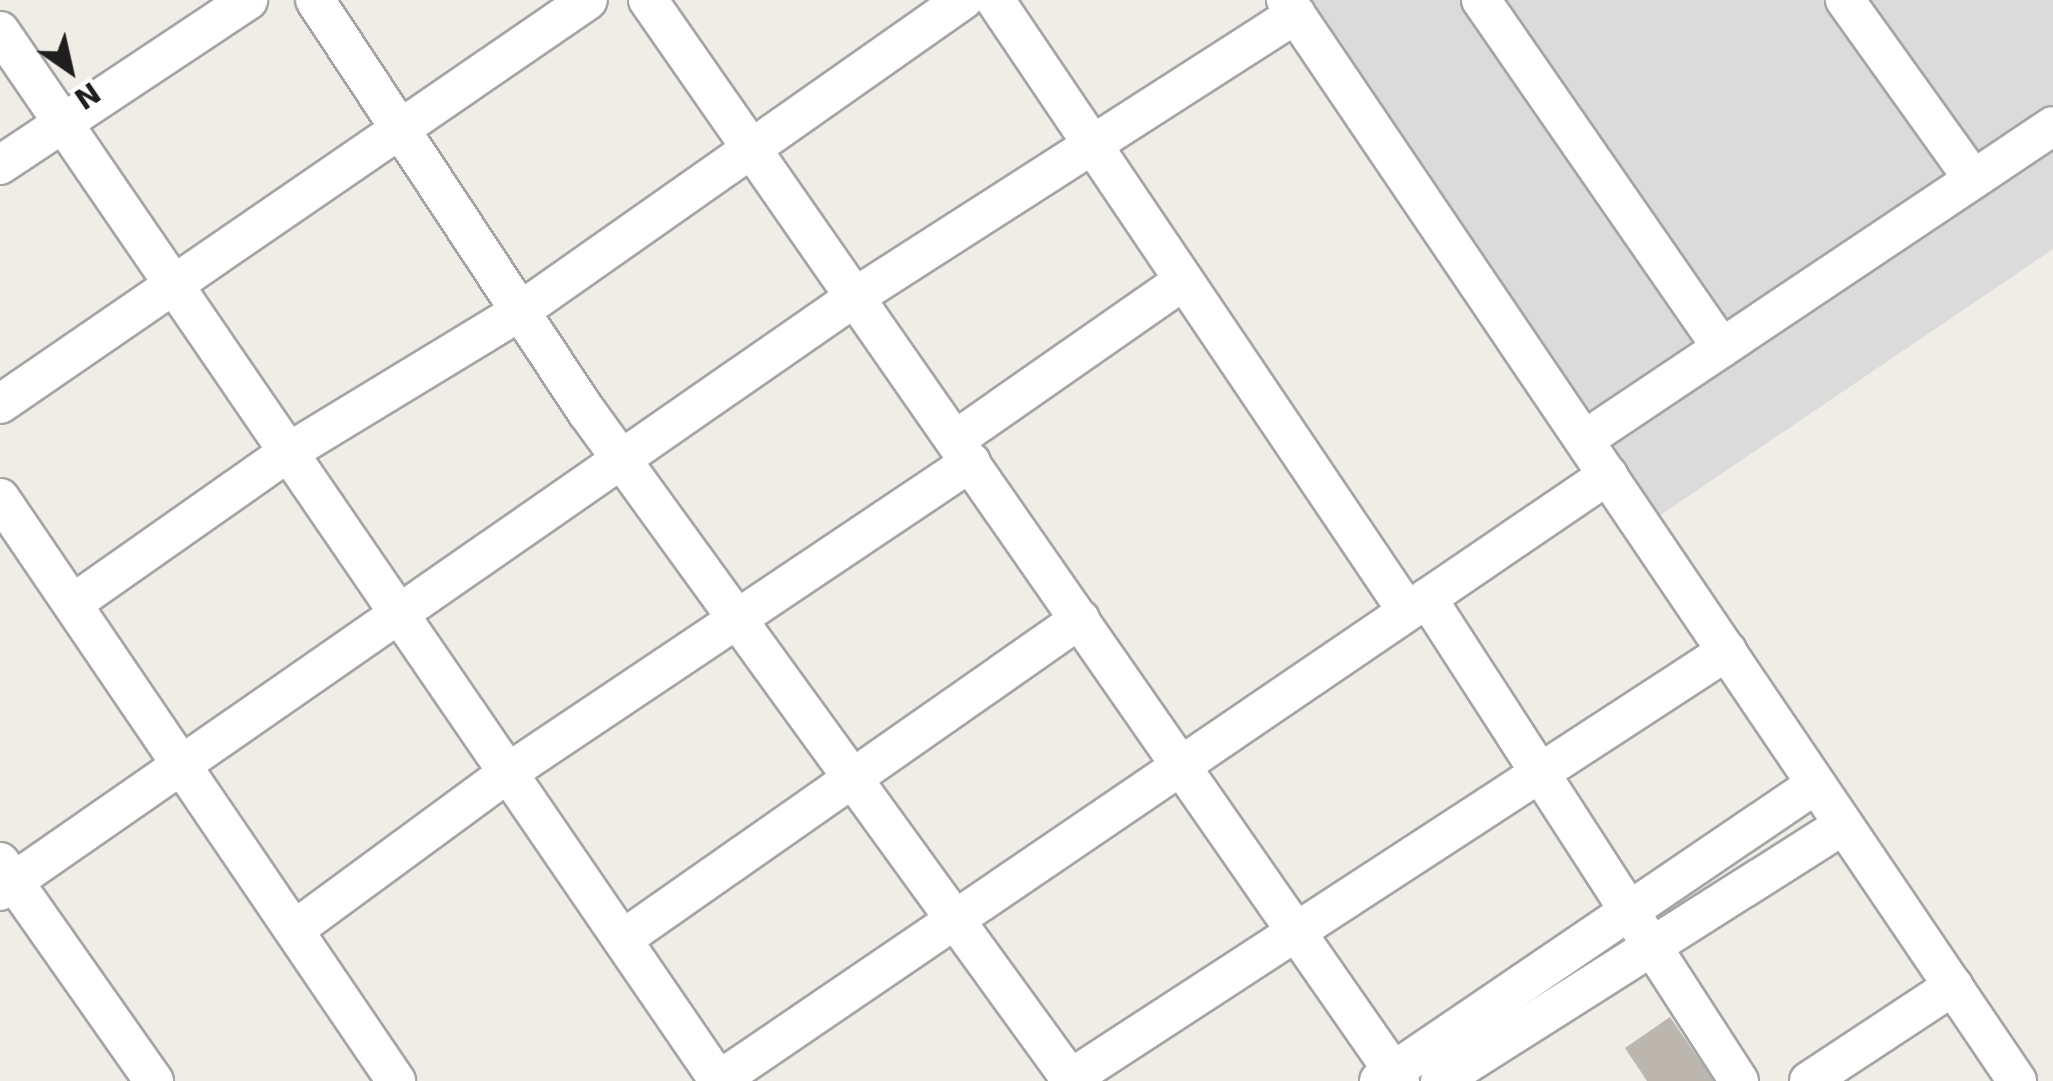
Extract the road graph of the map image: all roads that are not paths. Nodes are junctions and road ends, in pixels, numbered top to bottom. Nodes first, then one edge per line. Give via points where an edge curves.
1 (248, 0) edge
2 (314, 0) edge
3 (588, 0) edge
4 (648, 0) edge
5 (963, 0) edge
6 (995, 0) edge
7 (1481, 0) edge
8 (1844, 0) edge
9 (1291, 7) edge
10 (0, 31) edge
11 (62, 122) junction
12 (2053, 126) edge
13 (400, 130) junction
14 (747, 144) junction
15 (1094, 148) junction
16 (0, 165) edge
17 (1973, 179) junction
18 (169, 280) junction
19 (1184, 280) junction
20 (855, 298) junction
21 (519, 312) junction
22 (1722, 348) junction
23 (0, 404) edge
24 (1584, 440) junction
25 (963, 451) junction
26 (284, 455) junction
27 (626, 464) junction
28 (1608, 475) junction
29 (0, 498) edge
30 (75, 602) junction
31 (1417, 605) junction
32 (738, 616) junction
33 (397, 618) junction
34 (1080, 620) junction
35 (1727, 651) junction
36 (1182, 764) junction
37 (181, 765) junction
38 (1532, 773) junction
39 (506, 774) junction
40 (854, 775) junction
41 (1816, 784) junction
42 (1844, 826) junction
43 (5, 878) edge
44 (1626, 912) junction
45 (960, 916) junction
46 (1295, 928) junction
47 (294, 930) junction
48 (623, 939) junction
49 (1649, 946) junction
50 (1953, 986) junction
51 (1391, 1078) edge
52 (1070, 1080) edge
53 (154, 1081) edge
54 (396, 1081) edge
55 (719, 1081) edge
56 (1440, 1081) edge
57 (1739, 1081) edge
58 (1809, 1081) edge
59 (2017, 1081) edge

1 - 11 street
2 - 13 street
3 - 13 street
4 - 14 street
5 - 14 street
6 - 15 street
7 - 22 street
8 - 17 street
9 - 15 street
9 - 24 street
10 - 11 street
11 - 16 street
11 - 18 street
12 - 17 street
13 - 18 street
13 - 21 street
14 - 20 street
14 - 21 street
15 - 19 street
15 - 20 street
17 - 22 street
18 - 23 street
18 - 26 street
19 - 25 street
19 - 31 street
20 - 25 street
20 - 27 street
21 - 26 street
21 - 27 street
22 - 24 street
24 - 28 street
25 - 32 street
25 - 34 street
26 - 30 street
26 - 33 street
27 - 32 street
27 - 33 street
28 - 31 street
28 - 35 street
29 - 30 street
30 - 37 street
31 - 36 street
31 - 38 street
32 - 39 street
32 - 40 street
33 - 37 street
33 - 39 street
34 - 36 street
34 - 40 street
35 - 38 street
35 - 41 street
36 - 45 street
36 - 46 street
37 - 43 street
37 - 47 street
38 - 44 street
38 - 46 street
39 - 47 street
39 - 48 street
40 - 45 street
40 - 48 street
41 - 42 street
41 - 44 street
42 - 49 street
42 - 50 street
43 - 53 street
44 - 49 street
44 - 51 street
45 - 52 street
45 - 55 street
46 - 51 street
46 - 52 street
47 - 54 street
48 - 55 street
49 - 56 street
49 - 57 street
50 - 58 street
50 - 59 street

